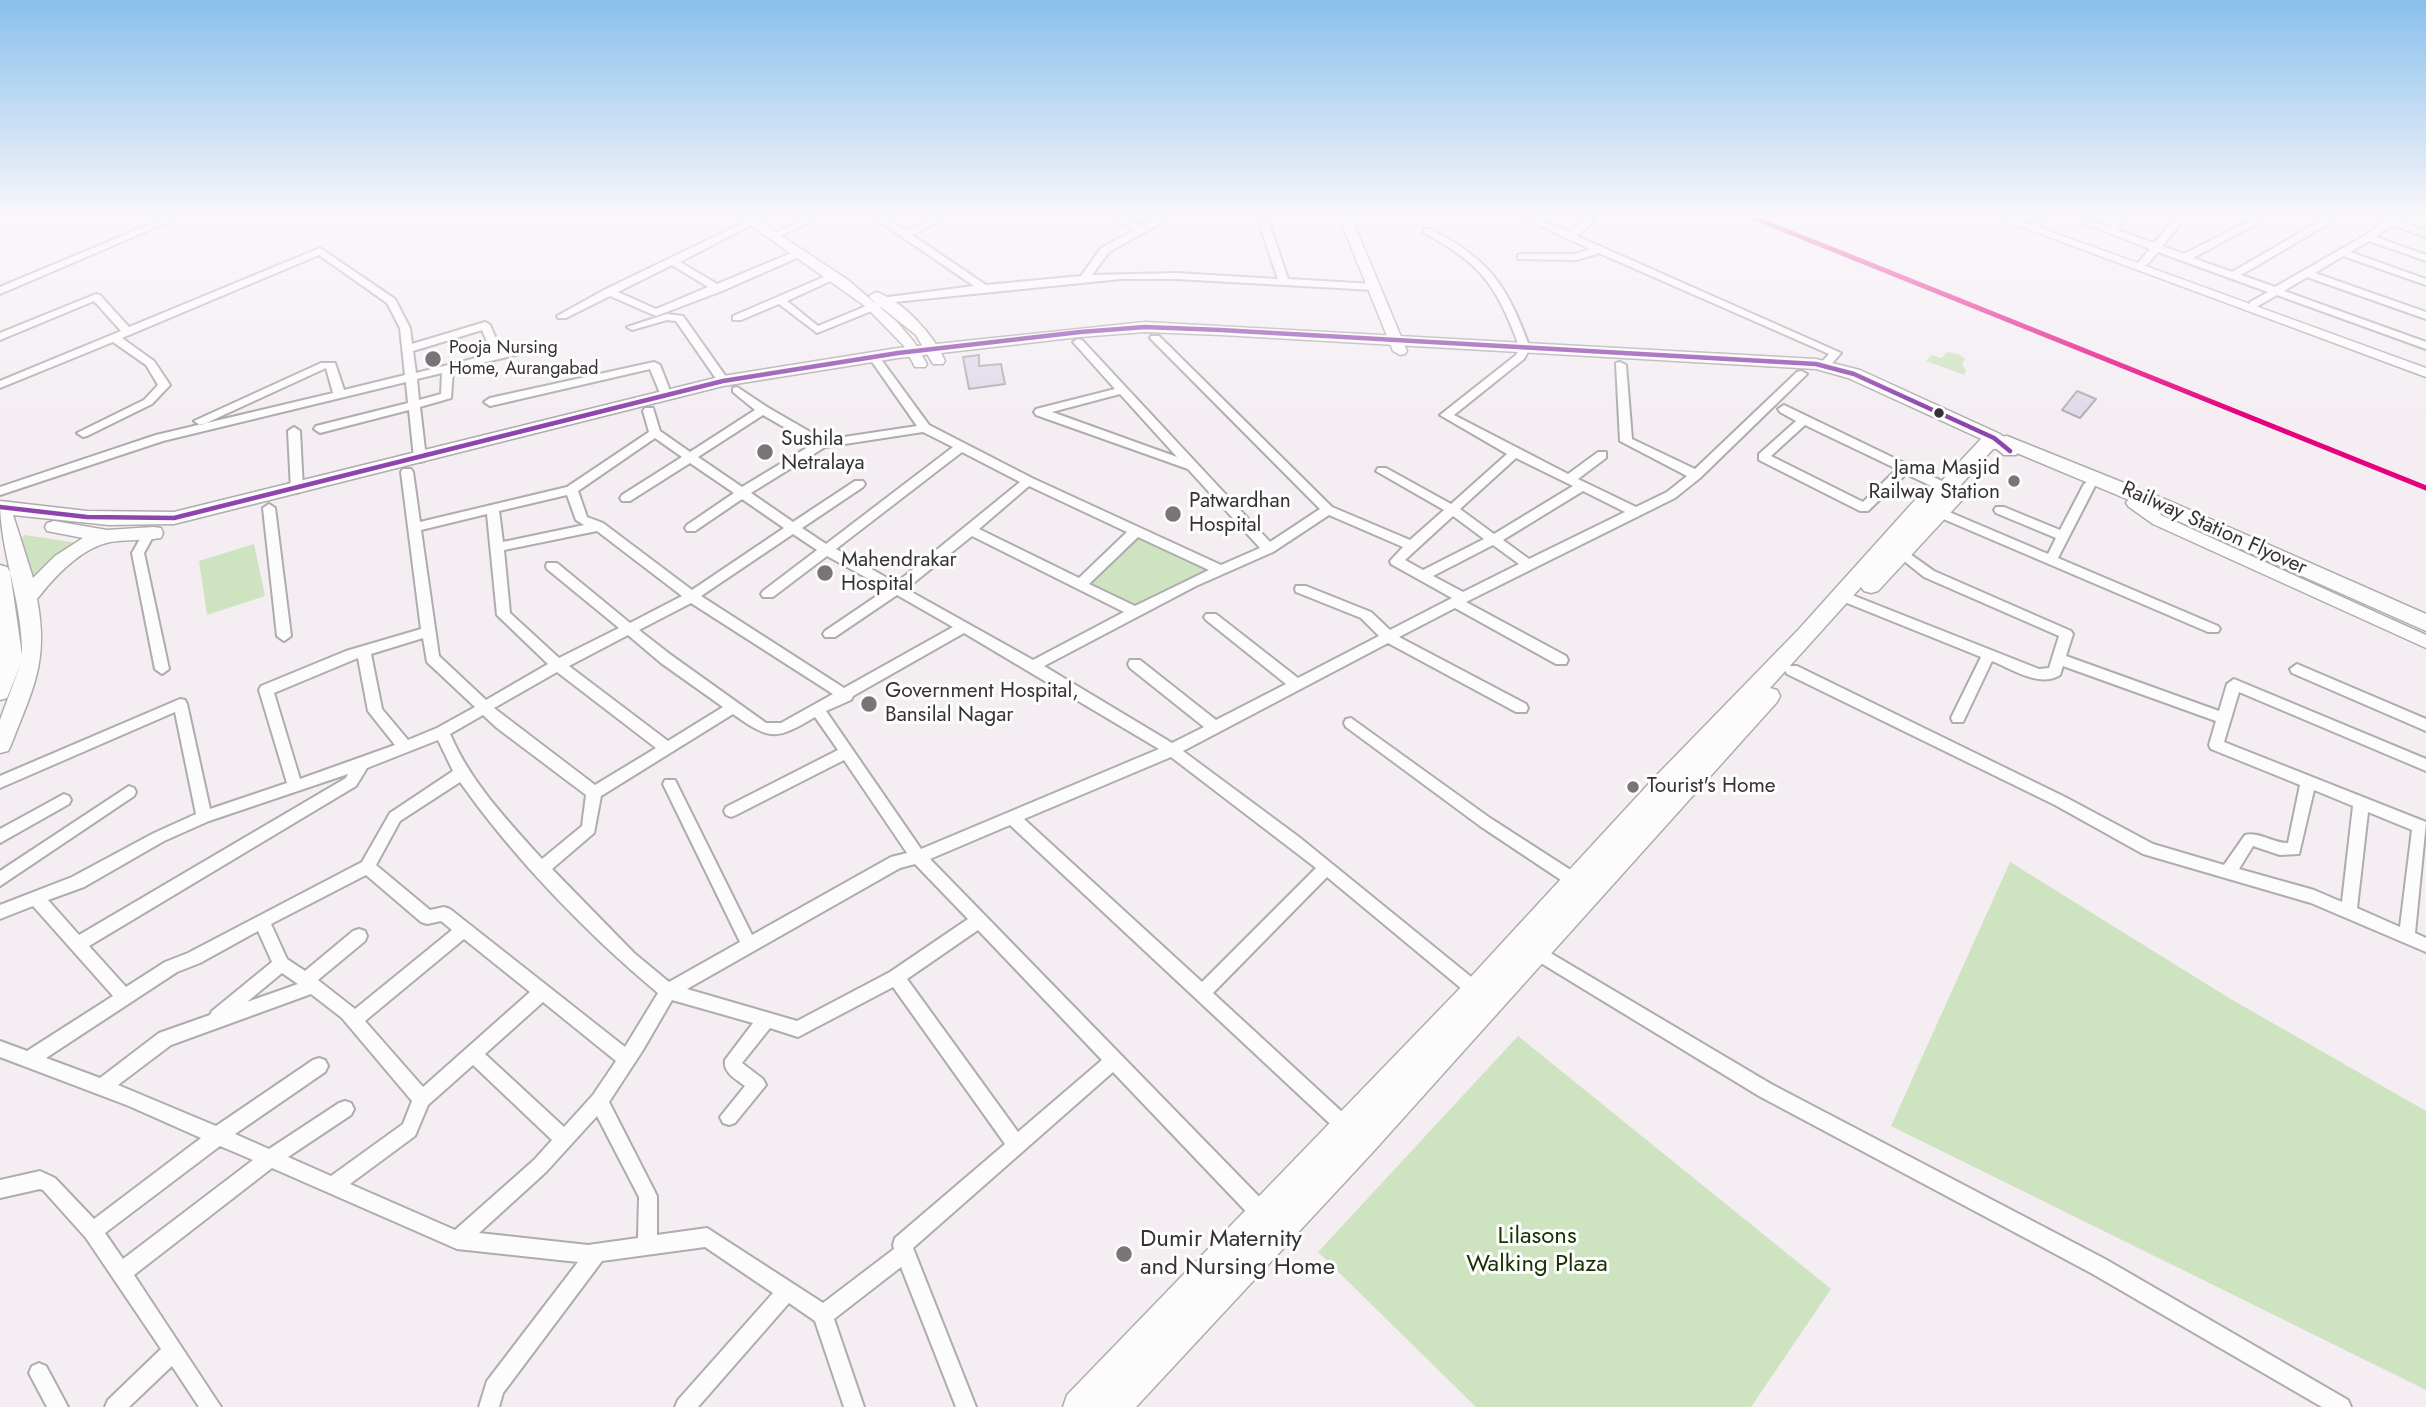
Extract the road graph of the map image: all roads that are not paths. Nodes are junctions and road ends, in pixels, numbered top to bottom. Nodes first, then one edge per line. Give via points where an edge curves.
1 (22, 283) edge
2 (245, 283) edge
3 (365, 283) edge
4 (627, 283) edge
5 (708, 283) edge
6 (733, 283) edge
7 (818, 283) edge
8 (843, 283) edge
9 (855, 283) edge
10 (976, 283) edge
11 (1038, 283) edge
12 (1294, 283) edge
13 (1372, 283) edge
14 (1494, 283) edge
15 (1670, 283) edge
16 (2180, 283) edge
17 (2196, 283) edge
18 (2250, 283) edge
19 (2293, 283) edge
20 (2332, 283) edge
21 (984, 288) junction
22 (1374, 288) junction
23 (719, 289) junction
24 (0, 292) edge
25 (608, 292) junction
26 (2276, 292) junction
27 (780, 300) junction
28 (877, 304) junction
29 (2254, 304) junction
30 (562, 316) dead end
31 (2426, 316) edge
32 (737, 318) dead end
33 (632, 327) dead end
34 (128, 332) junction
35 (0, 337) edge
36 (115, 338) junction
37 (1155, 338) junction
38 (1078, 342) junction
39 (2426, 345) edge
40 (1398, 346) junction
41 (532, 348) dead end
42 (407, 349) junction
43 (1523, 353) junction
44 (936, 355) junction
45 (498, 356) junction
46 (918, 357) junction
47 (1830, 359) junction
48 (877, 363) junction
49 (1620, 365) junction
50 (448, 368) junction
51 (2426, 368) edge
52 (2426, 373) edge
53 (1801, 374) junction
54 (411, 377) junction
55 (0, 385) edge
56 (730, 385) junction
57 (1123, 390) junction
58 (339, 394) junction
59 (666, 396) junction
60 (490, 402) dead end
61 (414, 405) junction
62 (763, 410) junction
63 (1784, 410) dead end
64 (649, 411) junction
65 (1804, 420) junction
66 (925, 428) junction
67 (320, 429) dead end
68 (294, 431) dead end
69 (83, 433) dead end
70 (655, 433) junction
71 (168, 436) junction
72 (822, 444) junction
73 (1999, 446) junction
74 (961, 447) junction
75 (1515, 453) junction
76 (1602, 455) dead end
77 (690, 457) junction
78 (420, 458) junction
79 (1193, 466) junction
80 (1905, 468) junction
81 (1382, 471) dead end
82 (407, 472) junction
83 (1696, 475) junction
84 (1569, 480) junction
85 (1028, 481) junction
86 (346, 482) junction
87 (859, 484) dead end
88 (2090, 484) junction
89 (1582, 486) junction
90 (297, 489) junction
91 (571, 490) junction
92 (742, 493) junction
93 (626, 498) dead end
94 (1936, 502) junction
95 (2134, 503) junction
96 (269, 508) junction
97 (493, 509) junction
98 (1451, 509) junction
99 (1328, 510) junction
100 (2000, 510) dead end
101 (1635, 512) junction
102 (2167, 513) junction
103 (2, 514) edge
104 (599, 526) junction
105 (413, 528) junction
106 (691, 528) dead end
107 (794, 529) junction
108 (1136, 531) junction
109 (149, 533) junction
110 (107, 536) junction
111 (2063, 536) junction
112 (962, 537) junction
113 (1493, 540) junction
114 (1417, 541) junction
115 (498, 547) junction
116 (1269, 549) junction
117 (1895, 549) junction
118 (828, 550) junction
119 (2050, 561) junction
120 (1528, 564) junction
121 (552, 566) dead end
122 (1220, 570) junction
123 (0, 572) edge
124 (1423, 576) junction
125 (1080, 585) junction
126 (897, 589) junction
127 (1301, 589) dead end
128 (768, 594) dead end
129 (692, 597) junction
130 (27, 598) junction
131 (1849, 599) junction
132 (1459, 600) junction
133 (1135, 612) junction
134 (3, 613) edge
135 (1211, 617) dead end
136 (2426, 623) edge
137 (964, 627) junction
138 (631, 629) junction
139 (2213, 629) dead end
140 (2426, 631) edge
141 (428, 632) junction
142 (830, 634) dead end
143 (284, 636) dead end
144 (1388, 637) junction
145 (2426, 642) edge
146 (364, 651) junction
147 (1988, 656) junction
148 (2060, 659) junction
149 (1561, 660) dead end
150 (1135, 664) dead end
151 (558, 665) junction
152 (31, 666) junction
153 (1033, 666) junction
154 (2297, 669) dead end
155 (162, 670) dead end
156 (1792, 670) junction
157 (1, 685) edge
158 (1297, 685) junction
159 (846, 696) junction
160 (484, 706) junction
161 (734, 707) junction
162 (1521, 708) dead end
163 (818, 710) junction
164 (1958, 718) dead end
165 (2224, 718) junction
166 (1351, 723) dead end
167 (2426, 725) edge
168 (1215, 727) junction
169 (442, 732) junction
170 (1715, 743) junction
171 (0, 746) edge
172 (405, 747) junction
173 (667, 748) junction
174 (1172, 750) junction
175 (847, 752) junction
176 (362, 763) junction
177 (2426, 765) edge
178 (462, 773) junction
179 (0, 782) edge
180 (2308, 783) junction
181 (670, 784) dead end
182 (295, 786) junction
183 (129, 792) dead end
184 (594, 793) junction
185 (64, 800) dead end
186 (2361, 805) junction
187 (732, 811) dead end
188 (204, 817) junction
189 (1012, 817) junction
190 (2423, 828) edge
191 (0, 837) edge
192 (918, 857) junction
193 (1604, 864) junction
194 (367, 867) junction
195 (542, 868) junction
196 (1326, 868) junction
197 (2229, 871) junction
198 (0, 879) edge
199 (1575, 881) junction
200 (37, 898) junction
201 (2349, 911) junction
202 (0, 912) edge
203 (979, 920) junction
204 (262, 921) junction
205 (464, 930) junction
206 (359, 936) dead end
207 (2407, 936) junction
208 (78, 944) junction
209 (2426, 944) edge
210 (749, 945) junction
211 (1537, 952) junction
212 (281, 964) junction
213 (895, 977) junction
214 (310, 983) junction
215 (668, 991) junction
216 (542, 992) junction
217 (1202, 993) junction
218 (125, 997) junction
219 (1484, 997) junction
220 (354, 1020) junction
221 (766, 1020) junction
222 (208, 1024) junction
223 (0, 1049) edge
224 (473, 1054) junction
225 (627, 1059) junction
226 (29, 1060) junction
227 (1114, 1060) junction
228 (319, 1066) dead end
229 (102, 1087) junction
230 (422, 1099) junction
231 (599, 1101) junction
232 (345, 1108) dead end
233 (729, 1117) dead end
234 (1347, 1128) junction
235 (219, 1135) junction
236 (564, 1139) junction
237 (1016, 1145) junction
238 (271, 1157) junction
239 (334, 1185) junction
240 (0, 1189) edge
241 (1272, 1225) junction
242 (93, 1231) junction
243 (457, 1240) junction
244 (647, 1245) junction
245 (597, 1253) junction
246 (905, 1253) junction
247 (121, 1273) junction
248 (788, 1291) junction
249 (822, 1315) junction
250 (173, 1350) junction
251 (39, 1373) dead end
252 (58, 1407) edge
253 (115, 1407) edge
254 (211, 1407) edge
255 (489, 1407) edge
256 (685, 1407) edge
257 (854, 1407) edge
258 (966, 1407) edge
259 (1079, 1407) edge
260 (1114, 1407) edge
261 (2341, 1407) edge

1 - 24 street
2 - 34 street
3 - 42 street via 391,301 405,328
4 - 25 street
5 - 23 street
6 - 23 street
7 - 27 street
8 - 28 street
9 - 28 street
10 - 21 street
11 - 21 street
12 - 22 street
13 - 22 street
14 - 43 street via 1510,311
15 - 47 street
16 - 52 street
17 - 29 street
18 - 26 street
19 - 26 street
20 - 31 street
21 - 28 street
22 - 40 street
23 - 25 street via 656,313
25 - 30 street
26 - 29 street
26 - 39 street
27 - 28 street via 817,330
27 - 32 street
28 - 44 street via 923,334
28 - 46 street
29 - 51 street
33 - 56 street via 678,318
34 - 35 street via 96,297
34 - 36 street
36 - 55 street
36 - 69 street via 150,363 164,385 148,402
37 - 38 main road
37 - 40 main road
37 - 99 street
38 - 44 main road
38 - 57 street
40 - 43 main road
40 - 44 main road via 1145,327
41 - 45 street
42 - 45 street via 485,325
42 - 54 street
43 - 47 main road
43 - 49 main road
43 - 75 street via 1446,415
44 - 46 main road
45 - 50 street
46 - 48 main road
47 - 73 main road
48 - 56 main road
48 - 66 street
49 - 53 main road
49 - 83 street via 1626,441
50 - 54 street
50 - 61 street via 447,396
53 - 73 main road via 1857,387
53 - 83 street
54 - 58 street
54 - 61 street
56 - 59 main road
56 - 62 street
56 - 64 main road
57 - 79 street
57 - 79 street via 1040,412
58 - 71 street
58 - 71 street via 331,365 325,365
59 - 60 street via 654,365
59 - 78 main road
61 - 67 street
61 - 78 street
62 - 72 street
62 - 77 street
63 - 65 street
64 - 70 street
64 - 82 main road
65 - 80 street
65 - 80 street via 1763,457 1864,508
66 - 72 street
66 - 74 street
68 - 90 street
70 - 77 street
70 - 91 street
71 - 103 street via 100,456
72 - 92 street
73 - 88 main road, Railway Station Flyover
73 - 94 main road
73 - 102 main road, Railway Station Flyover via 2017,446
74 - 85 street
74 - 118 street
75 - 84 street
75 - 98 street
76 - 84 street
77 - 92 street
77 - 93 street
78 - 86 main road
79 - 116 street
80 - 94 street
81 - 98 street
82 - 86 main road
82 - 105 street
83 - 101 street via 1671,495
84 - 89 street
85 - 108 street
85 - 112 street
86 - 90 main road
86 - 96 main road
87 - 107 street
88 - 95 main road, Railway Station Flyover
88 - 111 street
89 - 101 street
89 - 113 street
90 - 103 main road via 160,519
91 - 97 street
91 - 104 street via 582,520
92 - 106 street
92 - 107 street
94 - 117 main road
94 - 119 street
95 - 102 main road, Railway Station Flyover
95 - 145 street via 2158,520
96 - 109 main road
96 - 143 street
97 - 105 street
97 - 115 street
98 - 113 street
98 - 114 street
99 - 114 street via 1412,546
99 - 116 street
100 - 111 street
101 - 120 street
102 - 136 main road, Railway Station Flyover
102 - 140 main road, Railway Station Flyover
103 - 110 main road
103 - 130 main road
104 - 115 street
104 - 129 street
105 - 141 street
107 - 118 street
107 - 129 street
108 - 122 street
108 - 125 street
109 - 110 main road
109 - 155 street via 138,553
110 - 130 main road via 67,556
111 - 119 street
112 - 125 street via 971,530
112 - 126 street
113 - 120 street
113 - 124 street
114 - 124 street via 1396,561
115 - 151 street via 504,615
116 - 122 street
117 - 131 main road
117 - 148 street via 1929,575 2064,633
118 - 126 street
118 - 128 street
119 - 139 street
120 - 132 street
121 - 138 street
122 - 133 street
123 - 134 main road
124 - 132 street
125 - 133 street
126 - 137 street
126 - 142 street
127 - 144 street via 1366,615
129 - 138 street
129 - 159 street
130 - 152 main road via 34,642
131 - 147 street
131 - 156 main road
131 - 170 main road
132 - 144 street
132 - 149 street
133 - 153 street
134 - 157 main road via 12,659
135 - 158 street
137 - 153 street
137 - 159 street
138 - 151 street
138 - 161 street
141 - 146 street
141 - 160 street via 432,657
144 - 158 street
144 - 162 street
146 - 172 street via 375,711
146 - 182 street via 266,690
147 - 148 street via 2049,675
147 - 164 street
148 - 165 street
150 - 168 street
151 - 160 street
151 - 173 street
152 - 157 street
152 - 171 main road
153 - 174 street
154 - 167 street
156 - 170 main road
156 - 197 street via 2148,849
158 - 168 street
159 - 163 street
160 - 169 street
160 - 184 street
161 - 163 street via 763,729 783,729
161 - 173 street
163 - 175 street
165 - 177 street via 2234,684
165 - 180 street via 2216,744
166 - 199 street via 1485,822
168 - 174 street
169 - 172 street
169 - 178 street
170 - 193 main road
172 - 176 street
173 - 184 street
174 - 189 street
174 - 196 street
175 - 187 street
175 - 192 street
176 - 182 street
176 - 208 street via 351,782
178 - 194 street via 395,817
178 - 195 street
179 - 188 street via 180,704
180 - 186 street
180 - 197 street via 2294,849 2250,839
181 - 210 street
182 - 188 street
183 - 198 street
184 - 195 street via 589,829
185 - 191 street
186 - 190 street
186 - 201 street
188 - 200 street
189 - 192 street
189 - 217 street
190 - 207 street
192 - 203 street
192 - 210 street via 896,862
193 - 199 main road
193 - 211 main road
194 - 204 street
194 - 205 street via 427,917 444,914
195 - 215 street via 619,949
196 - 217 street
196 - 219 street
197 - 201 street
199 - 219 main road
200 - 202 street
200 - 208 street
201 - 207 street
203 - 213 street
203 - 227 street
204 - 212 street
204 - 218 street via 171,967
205 - 216 street
205 - 220 street
206 - 214 street
207 - 209 street
208 - 218 street
210 - 215 street
211 - 219 main road
211 - 261 street via 1765,1090 2098,1266
212 - 214 street
212 - 222 street
213 - 221 street via 798,1029
213 - 237 street
214 - 220 street
214 - 222 street
215 - 221 street
215 - 225 street
216 - 224 street
216 - 225 street
217 - 234 street
218 - 226 street
219 - 234 main road
219 - 241 main road
220 - 230 street
221 - 233 street via 734,1060 733,1066 757,1085
222 - 229 street via 165,1039
223 - 226 street
224 - 230 street
224 - 236 street
225 - 231 street
226 - 229 street
227 - 237 street
227 - 241 street
228 - 235 street
229 - 235 street
230 - 239 street via 409,1130
231 - 236 street
231 - 244 street via 648,1196
232 - 238 street
234 - 241 main road
235 - 238 street
235 - 242 street
236 - 243 street
237 - 246 street via 902,1245
238 - 239 street
238 - 247 street
239 - 243 street
240 - 242 street via 40,1180
241 - 259 main road
241 - 260 main road
242 - 247 street
243 - 245 street
244 - 245 street
244 - 248 street via 707,1237
245 - 255 street via 494,1388
246 - 249 street
246 - 258 street
247 - 250 street
248 - 249 street
248 - 256 street
249 - 257 street
250 - 253 street
250 - 254 street
251 - 252 street

